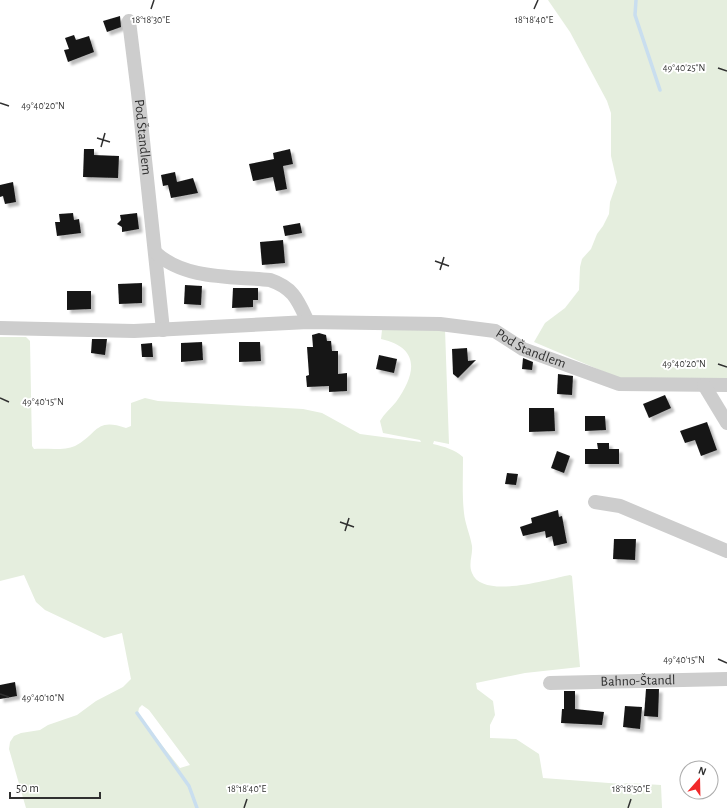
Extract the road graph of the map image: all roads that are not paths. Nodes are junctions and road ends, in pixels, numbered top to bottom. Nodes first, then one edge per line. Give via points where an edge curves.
1 (129, 21) dead end
2 (156, 253) junction
3 (308, 322) junction
4 (0, 328) edge
5 (163, 330) junction
6 (704, 385) junction
7 (727, 385) edge
8 (727, 423) edge
9 (595, 502) dead end
10 (727, 552) edge
11 (727, 679) edge
12 (550, 683) dead end

1 - 2 street, Pod Štandlem
2 - 3 street via 166,262 182,269 270,280 284,285 295,295
2 - 5 street, Pod Štandlem
3 - 5 street, Pod Štandlem
3 - 6 street, Pod Štandlem via 440,324 495,332 523,349 619,384
4 - 5 street, Pod Štandlem
6 - 7 street, Pod Štandlem
6 - 8 street
9 - 10 street via 620,506
11 - 12 street, Bahno-Štandl

